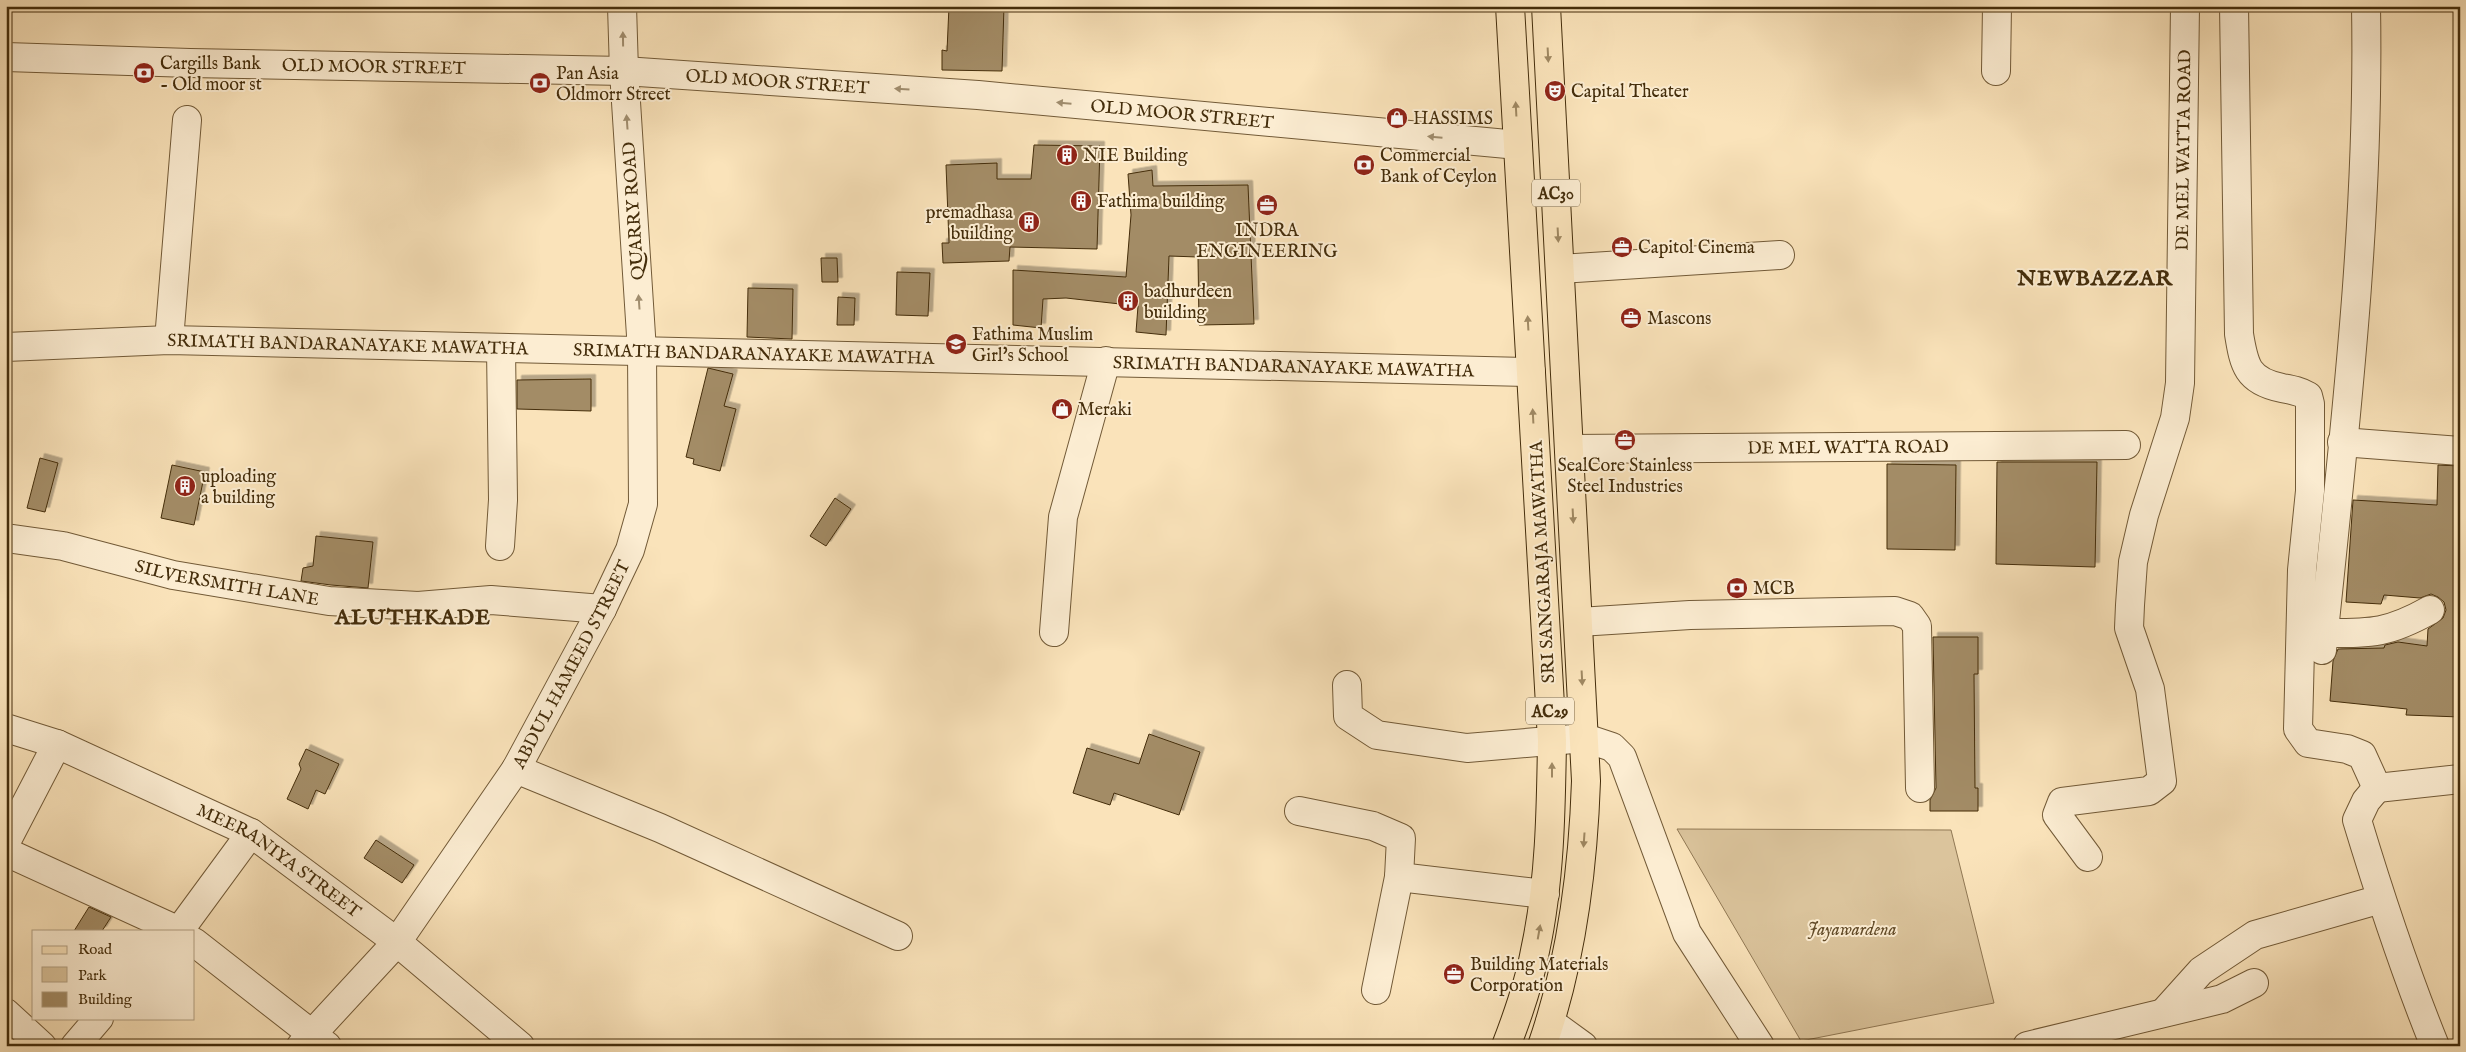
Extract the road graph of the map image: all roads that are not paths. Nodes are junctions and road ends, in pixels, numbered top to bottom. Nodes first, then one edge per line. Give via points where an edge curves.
1 (622, 6) edge
2 (1510, 6) edge
3 (1546, 6) edge
4 (1996, 6) edge
5 (2185, 6) edge
6 (2234, 6) edge
7 (2366, 6) edge
8 (6, 58) edge
9 (624, 71) junction
10 (1996, 71) dead end
11 (187, 120) dead end
12 (1518, 145) junction
13 (1780, 254) dead end
14 (1560, 269) junction
15 (169, 340) junction
16 (6, 347) edge
17 (501, 348) junction
18 (642, 351) junction
19 (1106, 361) junction
20 (1531, 372) junction
21 (1566, 380) joint
22 (2342, 442) junction
23 (2126, 444) dead end
24 (1569, 449) junction
25 (2460, 451) edge
26 (6, 538) edge
27 (500, 546) dead end
28 (602, 609) junction
29 (2430, 610) dead end
30 (1578, 622) junction
31 (1054, 632) dead end
32 (1347, 685) dead end
33 (6, 728) edge
34 (1585, 738) junction
35 (1552, 740) junction
36 (57, 744) junction
37 (516, 769) junction
38 (2460, 779) edge
39 (1920, 788) dead end
40 (2377, 788) junction
41 (1299, 811) dead end
42 (251, 833) junction
43 (6, 842) edge
44 (6, 852) edge
45 (2088, 857) dead end
46 (1399, 877) junction
47 (1545, 894) junction
48 (2381, 899) junction
49 (177, 930) edge
50 (180, 930) edge
51 (898, 936) dead end
52 (397, 942) junction
53 (195, 943) edge
54 (2254, 983) dead end
55 (1376, 990) dead end
56 (2164, 1011) junction
57 (6, 1013) edge
58 (97, 1020) edge
59 (1546, 1034) edge
60 (313, 1042) edge
61 (42, 1046) edge
62 (75, 1046) edge
63 (520, 1046) edge
64 (1506, 1046) edge
65 (1583, 1046) edge
66 (1760, 1046) edge
67 (2027, 1046) edge
68 (2435, 1046) edge

9 -> 1 street, QUARRY ROAD
12 -> 2 main road, AC30
3 -> 14 main road, AC30
4 - 10 street
5 - 45 street, DE MEL WATTA ROAD via 2180,383 2169,442 2144,515 2133,562 2130,621 2150,689 2162,781 2149,791 2062,802 2057,815
6 - 40 street via 2240,334 2244,363 2253,377 2281,388 2298,390 2308,396 2310,404 2310,491 2302,570 2298,729 2308,743 2347,749 2362,755
7 - 22 street via 2367,77 2359,267
8 - 9 street, OLD MOOR STREET
12 -> 9 street, OLD MOOR STREET via 978,95
18 -> 9 street, QUARRY ROAD
11 - 15 street
20 -> 12 main road, AC30
13 - 14 street
14 - 21 main road, AC30
15 - 16 street, SRIMATH BANDARANAYAKE MAWATHA
15 - 17 street, SRIMATH BANDARANAYAKE MAWATHA
17 - 18 street, SRIMATH BANDARANAYAKE MAWATHA
17 - 27 street via 503,500
18 - 19 street, SRIMATH BANDARANAYAKE MAWATHA
18 - 28 street, ABDUL HAMEED STREET via 643,504 630,550
19 - 20 street, SRIMATH BANDARANAYAKE MAWATHA
19 - 31 street via 1063,517
35 -> 20 main road, SRI SANGARAJA MAWATHA / AC29
21 - 24 main road, SRI SANGARAJA MAWATHA / AC29
22 - 25 street
22 - 29 street via 2323,642 2386,631
23 - 24 street, DE MEL WATTA ROAD
24 -> 30 main road, SRI SANGARAJA MAWATHA / AC29
26 - 28 street, SILVERSMITH LANE via 63,546 173,575 329,601 418,606 490,600
28 - 37 street, ABDUL HAMEED STREET
30 -> 34 main road, SRI SANGARAJA MAWATHA / AC29
30 - 39 street via 1690,615 1885,611 1910,616 1917,626
32 - 35 street via 1348,716 1377,735 1467,748
33 - 36 street, MEERANIYA STREET
34 - 35 street
34 -> 59 main road, SRI SANGARAJA MAWATHA / AC29 via 1584,840 1578,898 1567,958
34 - 66 street via 1612,747 1622,757 1687,933
47 -> 35 main road, SRI SANGARAJA MAWATHA / AC29
36 - 42 street, MEERANIYA STREET
36 - 43 street
37 - 51 street via 660,828
37 - 52 street, ABDUL HAMEED STREET
38 - 40 street
40 - 48 street via 2366,801 2358,820
41 - 46 street via 1373,826 1401,838
42 - 50 street
42 - 52 street, MEERANIYA STREET
44 - 49 street
46 - 47 street
46 - 55 street
64 -> 47 main road, SRI SANGARAJA MAWATHA / AC29 via 1531,968
48 - 56 street via 2255,935 2201,971
48 - 68 street
52 - 60 street, ABDUL HAMEED STREET
52 - 63 street, MEERANIYA STREET
53 - 60 street
54 - 56 street via 2222,999
56 - 67 street
57 - 61 street
58 - 62 street
59 - 65 street

